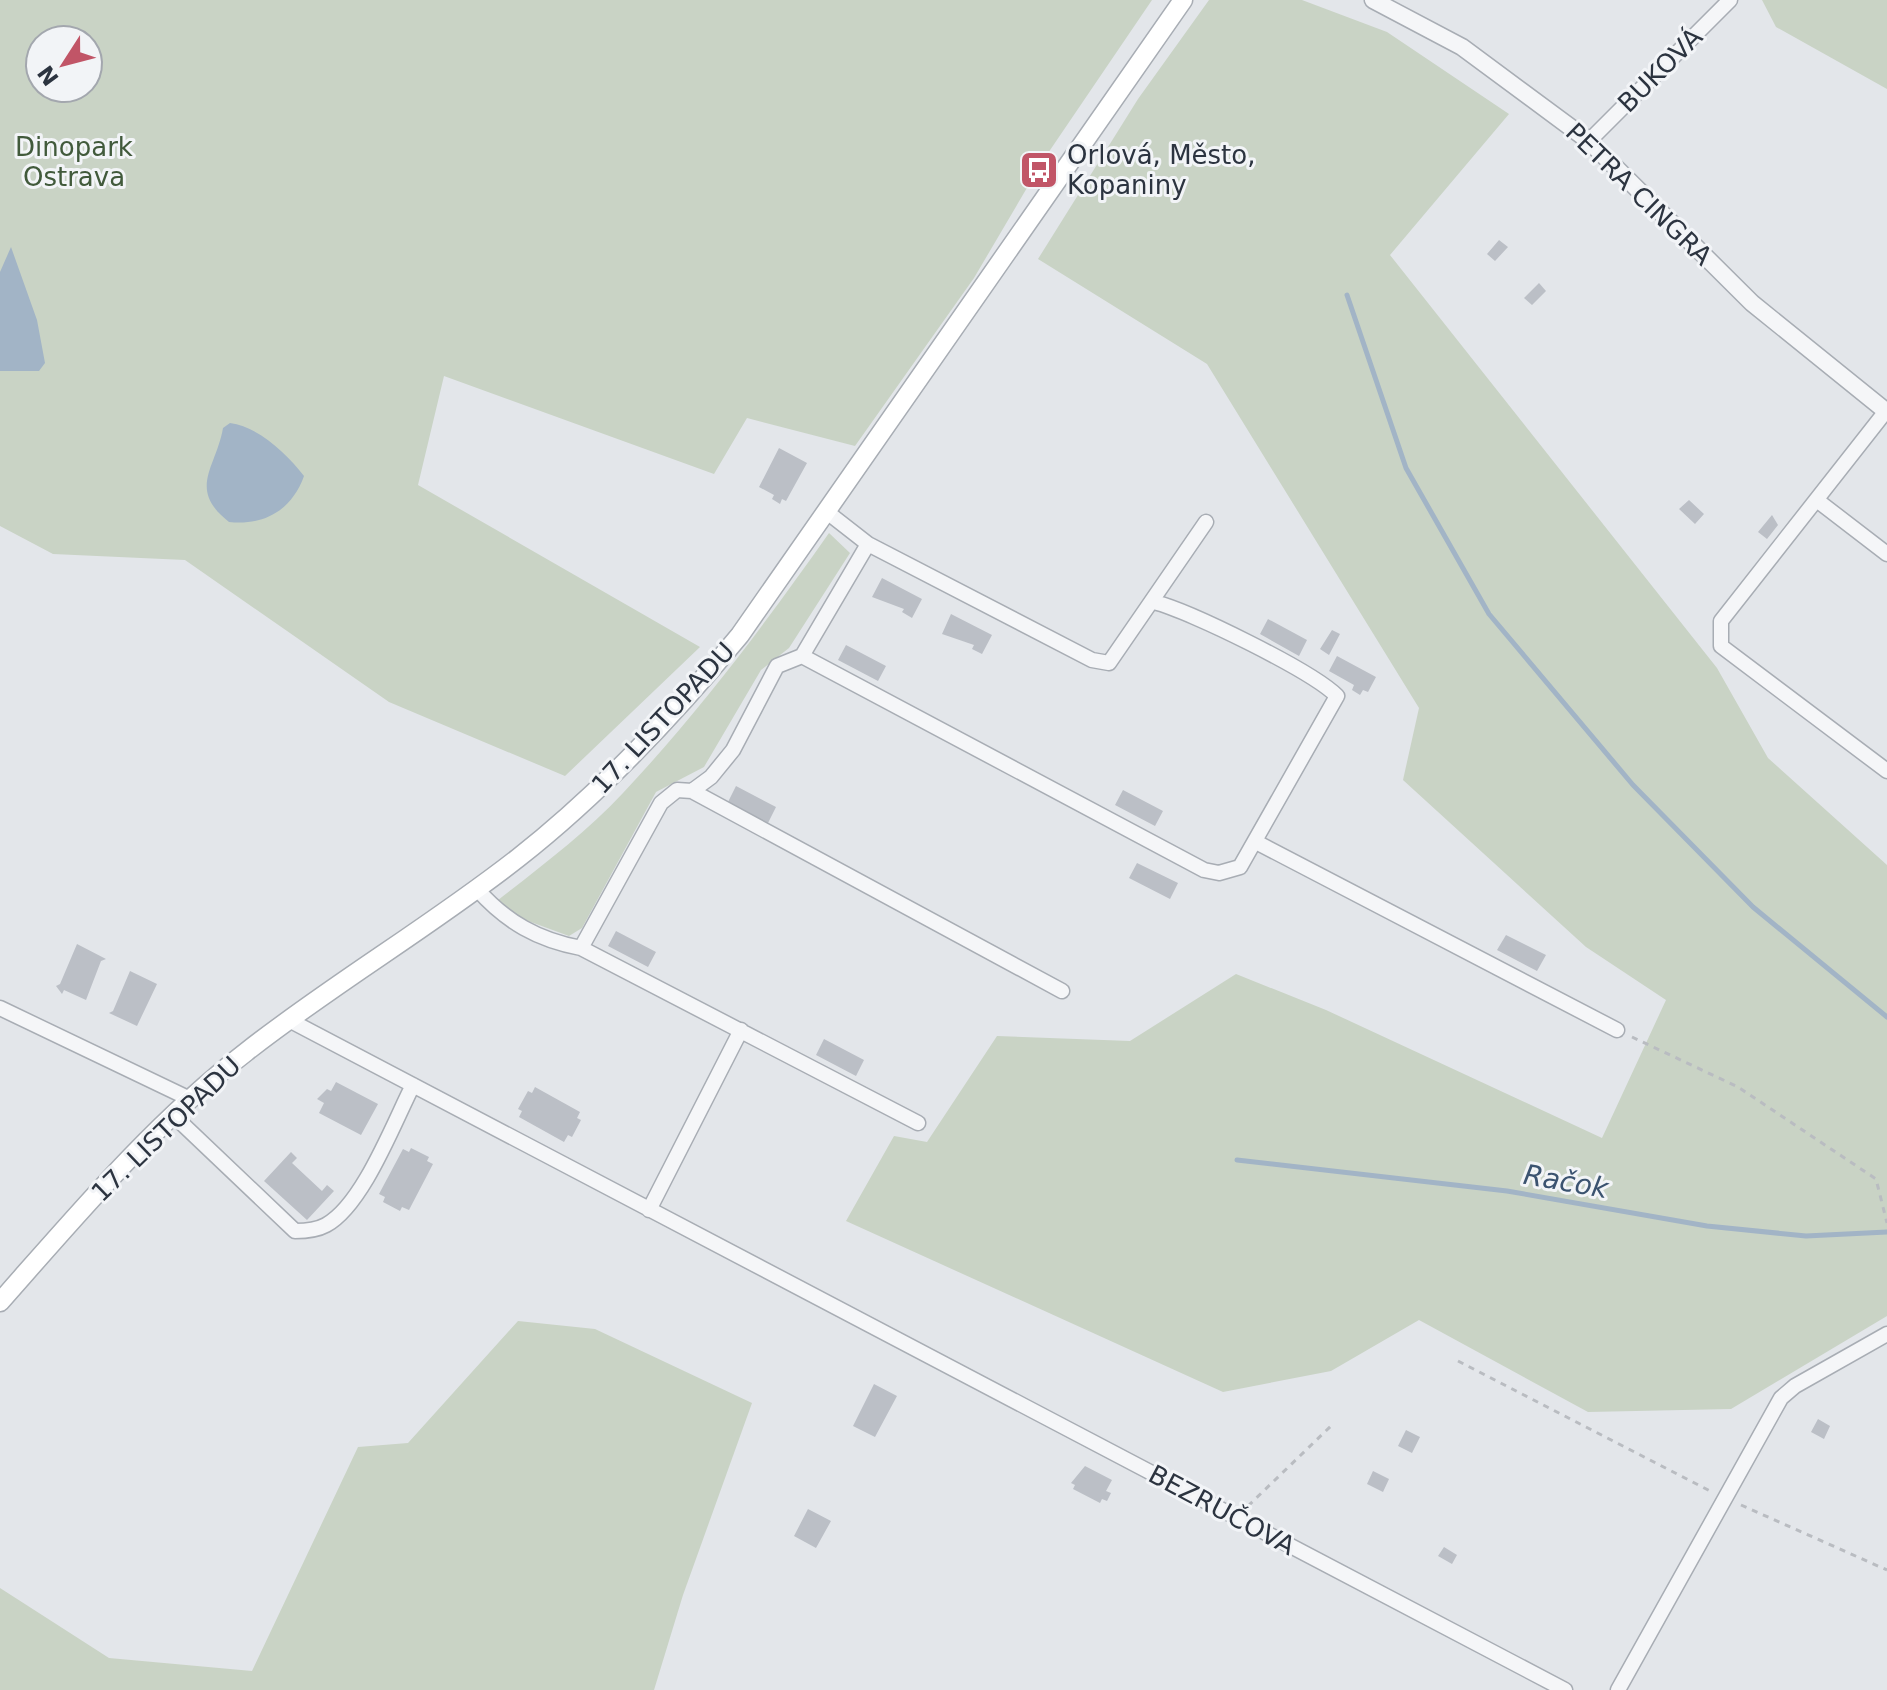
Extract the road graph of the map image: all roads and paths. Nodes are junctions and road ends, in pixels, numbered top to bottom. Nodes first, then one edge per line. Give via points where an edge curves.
1 (1183, 0) edge
2 (1373, 0) edge
3 (1730, 0) edge
4 (1589, 141) junction
5 (1887, 411) edge
6 (1818, 501) junction
7 (827, 512) junction
8 (1206, 522) dead end
9 (868, 544) junction
10 (1887, 554) edge
11 (1154, 602) junction
12 (802, 656) junction
13 (1887, 771) edge
14 (692, 791) junction
15 (1256, 842) junction
16 (477, 889) junction
17 (581, 948) junction
18 (1062, 991) dead end
19 (0, 1008) edge
20 (289, 1020) junction
21 (741, 1030) junction
22 (1617, 1030) joint
23 (413, 1085) junction
24 (190, 1099) junction
25 (173, 1115) junction
26 (918, 1123) dead end
27 (649, 1210) junction
28 (1887, 1223) edge
29 (0, 1302) edge
30 (1887, 1334) edge
31 (1458, 1361) dead end
32 (1332, 1425) dead end
33 (1724, 1498) junction
34 (1234, 1517) junction
35 (1887, 1570) edge
36 (1565, 1690) edge
37 (1618, 1690) edge

1 - 7 main road, 17. LISTOPADU
2 - 4 street, PETRA CINGRA via 1462,47
3 - 4 street, BUKOVÁ
4 - 5 street, PETRA CINGRA via 1752,303
5 - 6 street
6 - 10 street
6 - 13 street via 1721,621 1721,646
7 - 9 street
7 - 16 main road, 17. LISTOPADU via 740,635 648,741 576,809
8 - 11 street
9 - 11 street via 1092,660 1109,663
9 - 12 street
11 - 15 street via 1175,607 1337,696
12 - 14 street via 777,666 733,750
12 - 15 street via 1204,870 1219,873 1240,867
14 - 17 street via 677,790 661,803
14 - 18 street
15 - 22 street
16 - 17 street via 499,915 519,927
16 - 20 main road, 17. LISTOPADU
17 - 21 street
19 - 24 street
20 - 23 street, BEZRUČOVA
20 - 24 main road, 17. LISTOPADU
21 - 26 street
21 - 27 street
22 - 28 path via 1738,1087 1876,1179
23 - 25 street via 356,1195 326,1225 310,1230 295,1231
23 - 27 street, BEZRUČOVA
24 - 25 main road, 17. LISTOPADU
25 - 29 main road, 17. LISTOPADU
27 - 34 street, BEZRUČOVA
30 - 33 street via 1781,1398
31 - 33 path
32 - 34 path
33 - 35 path
33 - 37 street
34 - 36 street, BEZRUČOVA

